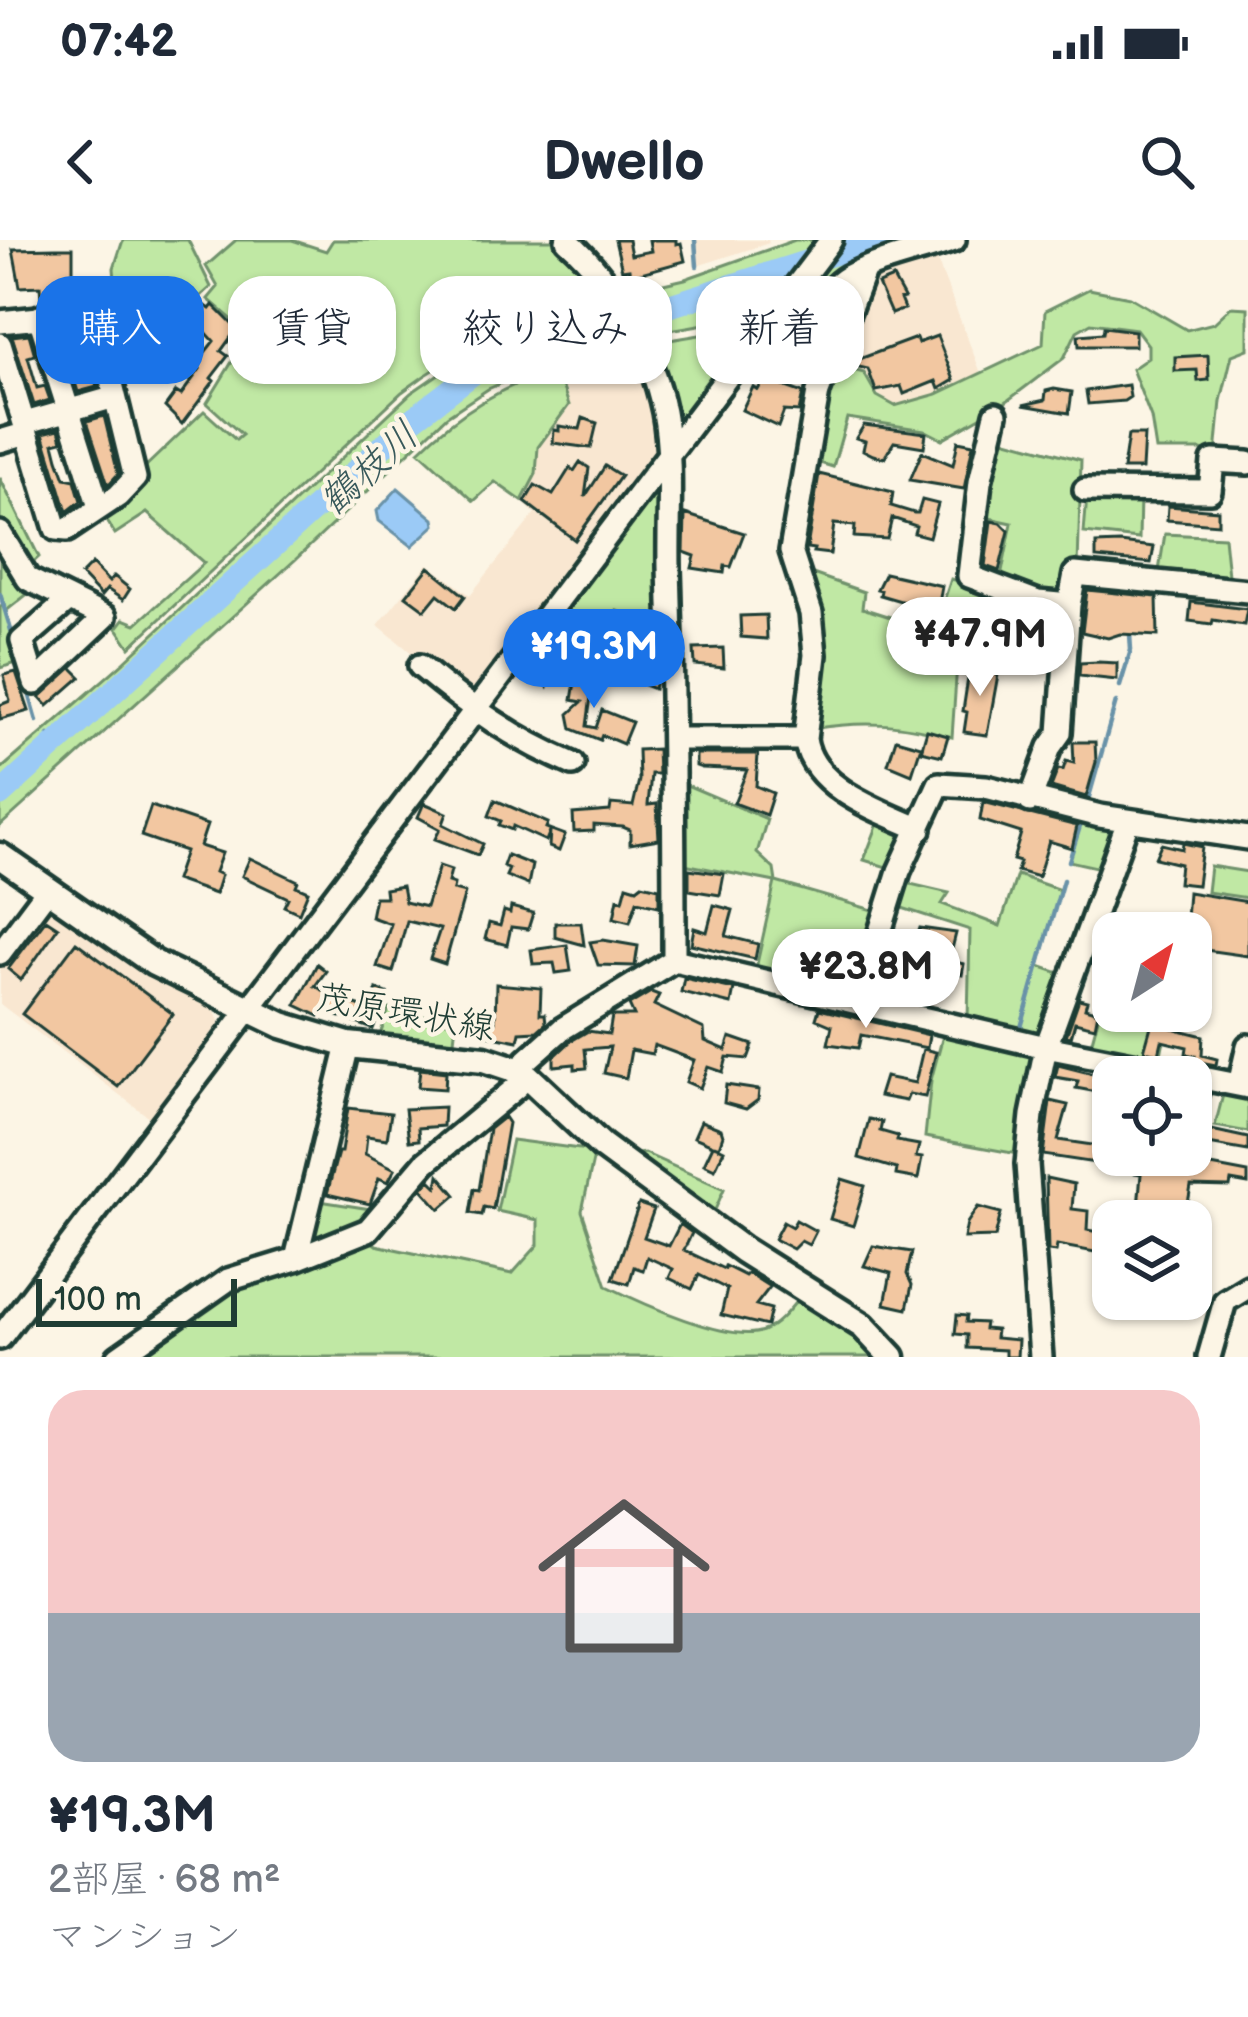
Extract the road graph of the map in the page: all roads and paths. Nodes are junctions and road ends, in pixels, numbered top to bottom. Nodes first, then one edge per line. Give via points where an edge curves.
1 (567, 240) edge
2 (830, 240) edge
3 (954, 240) edge
4 (864, 271) junction
5 (804, 276) edge
6 (852, 276) edge
7 (36, 316) edge
8 (0, 322) edge
9 (0, 344) edge
10 (60, 384) edge
11 (112, 384) edge
12 (721, 384) edge
13 (115, 397) junction
14 (68, 411) junction
15 (996, 414) dead end
16 (26, 428) junction
17 (0, 441) edge
18 (666, 457) junction
19 (1248, 463) edge
20 (1085, 490) dead end
21 (99, 507) junction
22 (0, 533) edge
23 (1248, 591) edge
24 (69, 600) dead end
25 (1069, 605) junction
26 (420, 666) dead end
27 (474, 710) junction
28 (675, 739) junction
29 (805, 739) junction
30 (574, 764) dead end
31 (1030, 800) junction
32 (1128, 821) junction
33 (920, 829) junction
34 (1248, 838) edge
35 (0, 856) edge
36 (48, 889) junction
37 (0, 953) edge
38 (674, 960) junction
39 (858, 1001) junction
40 (251, 1010) junction
41 (348, 1045) junction
42 (1046, 1046) junction
43 (1248, 1046) edge
44 (523, 1072) junction
45 (1244, 1086) edge
46 (296, 1259) junction
47 (1248, 1287) edge
48 (0, 1338) edge
49 (885, 1353) edge
50 (118, 1357) edge
51 (1041, 1357) edge
52 (1209, 1357) edge

1 - 18 street via 613,292 640,343 664,411
2 - 5 street
3 - 4 street
4 - 6 street
4 - 29 street via 818,392 791,551 812,613
7 - 8 street
9 - 16 street
10 - 14 street
11 - 13 street
12 - 18 street
13 - 14 street
13 - 21 street via 135,478
14 - 16 street
14 - 21 street
15 - 25 street via 969,576
16 - 17 street
16 - 21 street via 56,529
18 - 27 street
18 - 28 street
19 - 20 street via 1214,461 1210,491
22 - 24 street via 28,579
23 - 25 street via 1076,574
25 - 31 street via 1060,733
26 - 27 street
27 - 30 street
27 - 40 street
28 - 29 street
28 - 38 street
29 - 33 street via 844,792
31 - 32 street
31 - 33 street via 939,784
32 - 34 street
32 - 42 street
33 - 39 street
35 - 36 main road, 茂原環状線
36 - 37 street
36 - 40 main road, 茂原環状線 via 154,963
38 - 39 street
38 - 44 street via 562,1029
39 - 42 street
40 - 41 main road, 茂原環状線
40 - 48 street
41 - 44 main road, 茂原環状線 via 484,1059
41 - 46 street
42 - 45 street
42 - 51 street via 1027,1164
43 - 45 street
44 - 46 street via 518,1086 401,1187 368,1230
44 - 49 main road, 茂原環状線 via 612,1154 863,1326
46 - 50 street via 227,1280
47 - 52 street via 1225,1301

